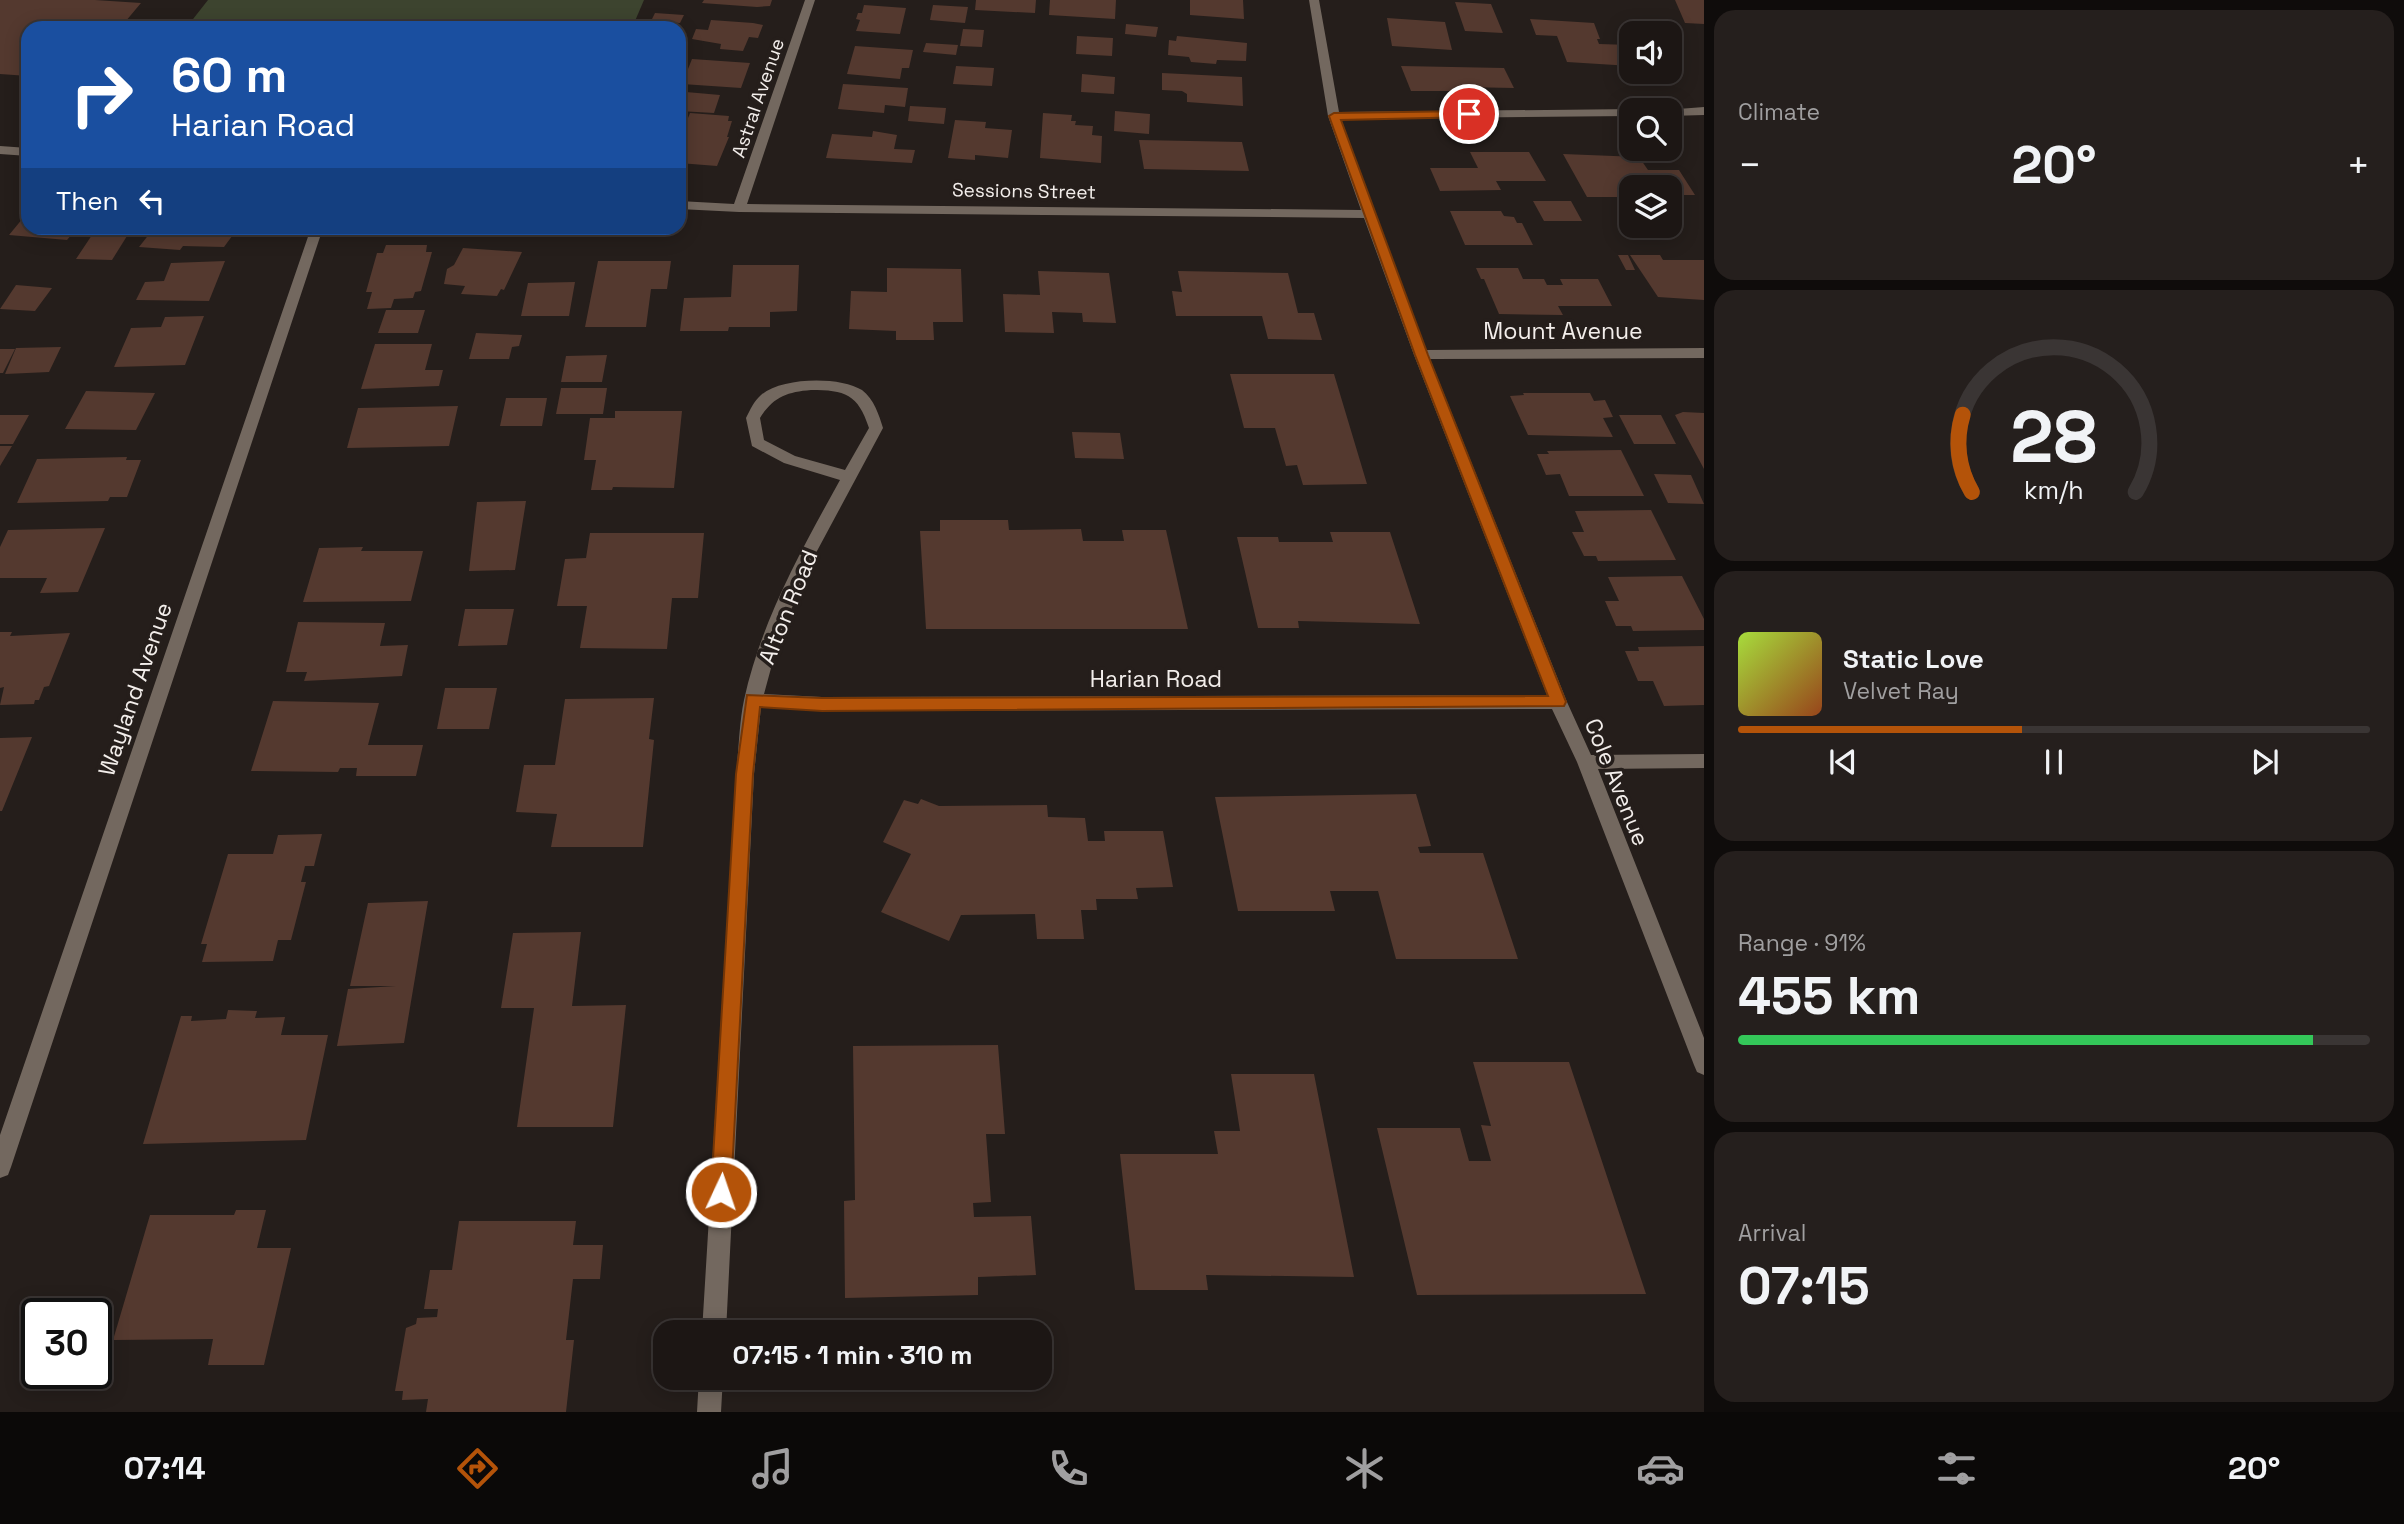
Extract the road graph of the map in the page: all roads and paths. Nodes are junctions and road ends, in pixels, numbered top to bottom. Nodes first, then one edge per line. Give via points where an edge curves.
1 (810, 0) edge
2 (1314, 0) edge
3 (1704, 111) edge
4 (1619, 112) edge
5 (1682, 112) edge
6 (1334, 116) junction
7 (0, 150) edge
8 (21, 152) edge
9 (686, 205) edge
10 (739, 208) junction
11 (1368, 214) junction
12 (315, 235) edge
13 (1704, 353) edge
14 (1422, 355) junction
15 (848, 476) junction
16 (753, 700) junction
17 (1558, 702) junction
18 (1704, 761) edge
19 (1586, 762) junction
20 (1704, 1065) edge
21 (5, 1138) edge
22 (0, 1167) edge
23 (715, 1320) edge
24 (710, 1390) edge
25 (709, 1412) edge

1 - 10 street, Astral Avenue
2 - 6 street, Cole Avenue
3 - 5 street
4 - 6 street
6 - 11 street, Cole Avenue
7 - 8 street
9 - 10 street, Sessions Street
10 - 11 street, Sessions Street
11 - 14 street, Cole Avenue
12 - 21 street, Wayland Avenue
13 - 14 street, Mount Avenue
14 - 17 street, Cole Avenue
15 - 15 street, Alton Road via 805,467 757,442 753,418 768,396 800,386 853,392 870,409 876,428
15 - 16 street, Alton Road via 772,635
16 - 17 street, Harian Road via 822,705
16 - 23 street, Alton Road
17 - 19 street, Cole Avenue
18 - 19 street
19 - 20 street, Cole Avenue
21 - 22 street, Wayland Avenue
24 - 25 street

